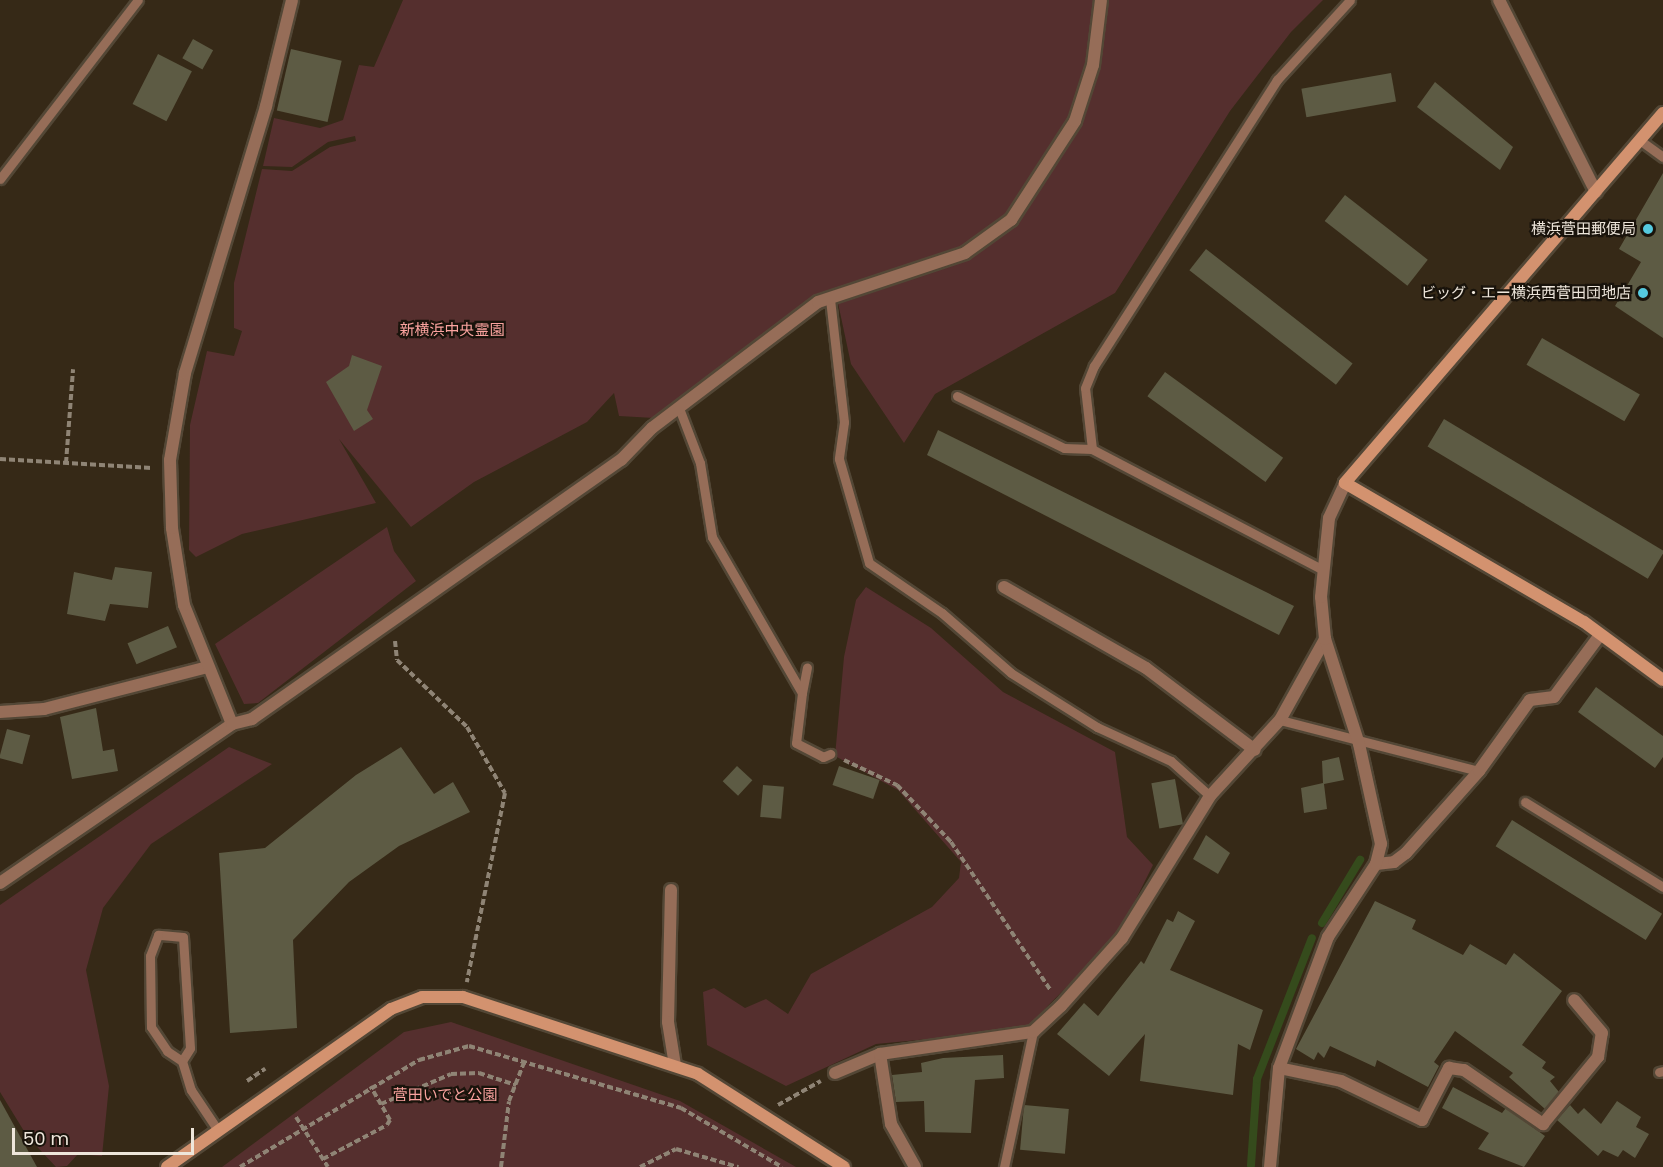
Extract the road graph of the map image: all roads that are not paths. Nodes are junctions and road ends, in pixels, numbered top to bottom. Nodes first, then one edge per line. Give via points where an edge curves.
1 (138, 0) edge
2 (292, 0) edge
3 (1101, 0) edge
4 (1350, 0) edge
5 (1499, 0) edge
6 (1663, 113) edge
7 (1641, 141) junction
8 (1663, 157) edge
9 (0, 179) edge
10 (1596, 192) junction
11 (830, 298) junction
12 (957, 396) dead end
13 (679, 408) junction
14 (1092, 449) junction
15 (1345, 483) junction
16 (1320, 568) junction
17 (1004, 587) dead end
18 (1600, 635) junction
19 (1325, 639) junction
20 (207, 667) junction
21 (807, 667) dead end
22 (1663, 680) edge
23 (802, 693) junction
24 (0, 712) edge
25 (1280, 720) junction
26 (232, 724) junction
27 (1359, 744) junction
28 (1255, 750) junction
29 (830, 754) road end
30 (1479, 771) junction
31 (1210, 796) junction
32 (1525, 802) dead end
33 (1376, 864) junction
34 (0, 883) edge
35 (1663, 887) edge
36 (671, 890) dead end
37 (1574, 1000) dead end
38 (1033, 1032) junction
39 (880, 1054) junction
40 (182, 1061) junction
41 (675, 1065) junction
42 (1279, 1068) junction
43 (835, 1073) road end
44 (217, 1129) junction
45 (167, 1167) edge
46 (844, 1167) edge
47 (915, 1167) edge
48 (1004, 1167) edge
49 (1270, 1167) edge

1 - 9 lane
2 - 20 street via 266,106 185,373 171,469 184,604
3 - 11 street via 1093,65 1075,121 1011,219 965,253
4 - 14 lane via 1277,80 1094,366 1085,388
5 - 10 street
6 - 7 street
7 - 8 lane
7 - 10 street
10 - 15 street
11 - 13 street via 796,316
11 - 31 lane via 844,422 839,459 869,563 942,613 1011,673 1097,727 1171,760
12 - 14 lane via 1064,448
13 - 23 lane via 700,463 712,537
13 - 26 street via 621,460 252,719
14 - 16 lane
15 - 16 street via 1329,518
15 - 18 street
16 - 19 street
17 - 28 street via 1146,668
18 - 22 street
18 - 30 street via 1554,697 1530,700
19 - 25 street
19 - 27 street
20 - 24 street via 44,709
20 - 26 street
21 - 23 lane
23 - 29 lane via 796,743 823,757
25 - 27 lane
25 - 28 street
26 - 34 street
27 - 30 lane
27 - 33 street via 1381,844
28 - 31 street
30 - 33 street via 1406,853
31 - 38 street via 1122,938
32 - 35 lane
33 - 42 street via 1328,937
36 - 41 street via 669,1022
37 - 42 street via 1602,1033 1598,1057 1543,1124 1464,1070 1449,1068 1422,1120 1341,1081
38 - 39 street
38 - 48 lane
39 - 43 street
39 - 47 street via 891,1124
40 - 40 lane via 167,1051 151,1027 150,956 158,935 183,937 190,1048
40 - 44 lane via 191,1090
41 - 44 street via 463,997 422,997 391,1009
41 - 46 street via 717,1083
42 - 49 street
44 - 45 street

